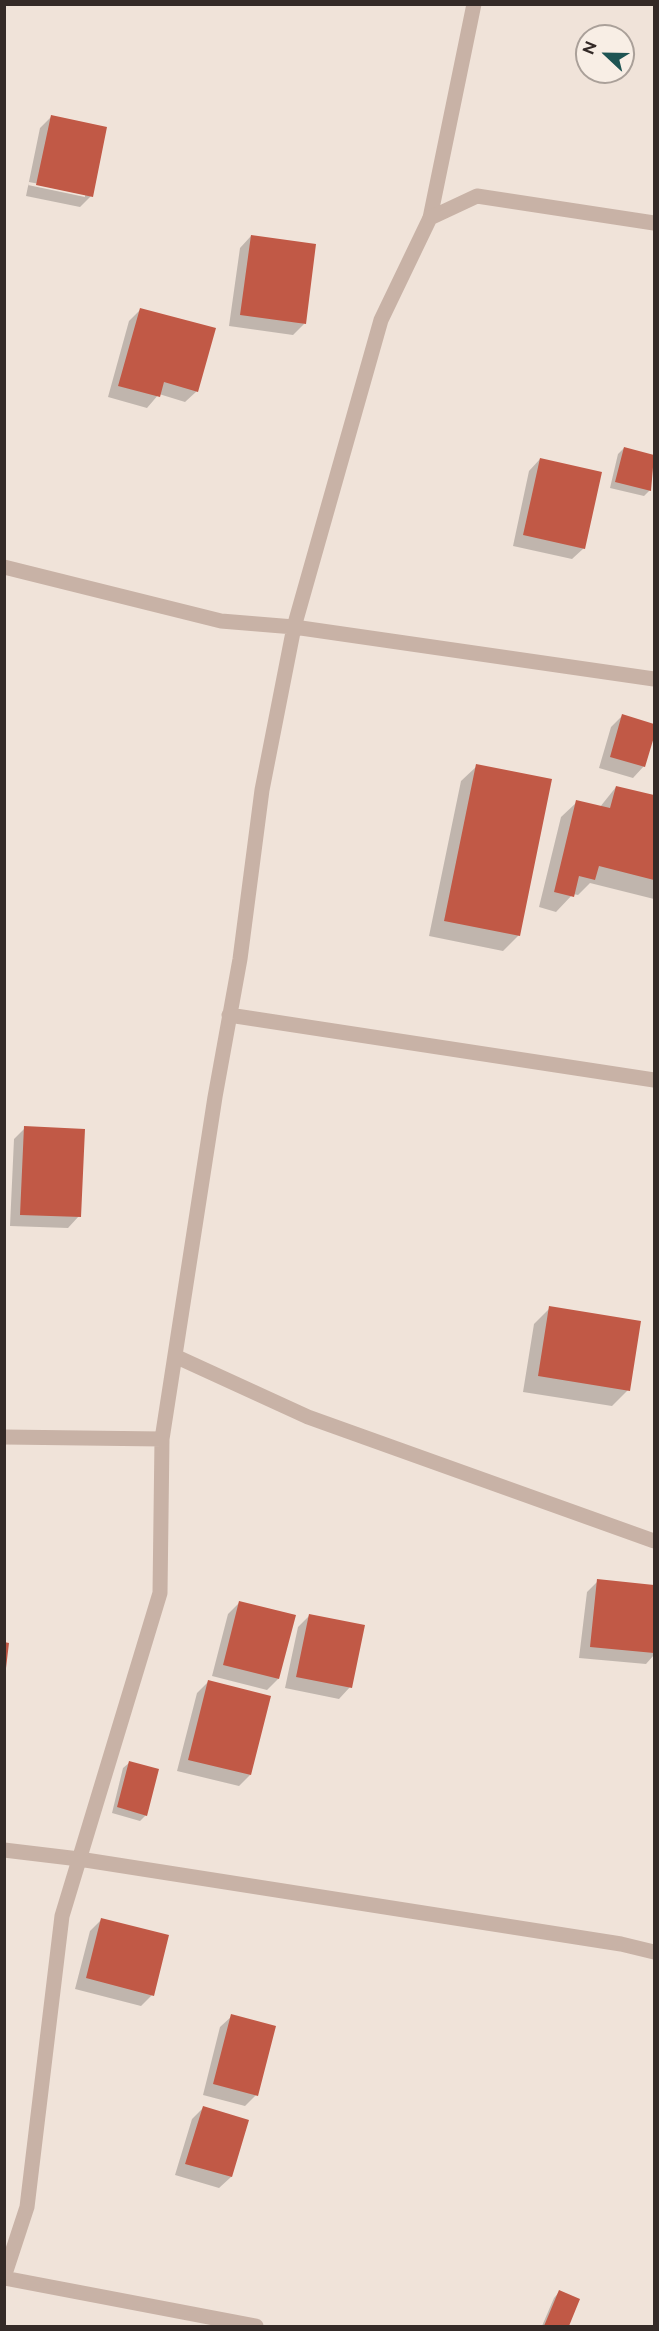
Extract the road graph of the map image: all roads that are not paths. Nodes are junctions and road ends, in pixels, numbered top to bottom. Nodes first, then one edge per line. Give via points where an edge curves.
1 (474, 4) edge
2 (430, 218) junction
3 (654, 224) edge
4 (4, 567) edge
5 (294, 627) junction
6 (654, 679) edge
7 (229, 1015) junction
8 (654, 1080) edge
9 (177, 1357) junction
10 (4, 1437) edge
11 (162, 1439) junction
12 (654, 1541) edge
13 (4, 1850) edge
14 (79, 1859) junction
15 (654, 1952) edge
16 (4, 2278) edge
17 (256, 2326) edge

1 - 2 street
2 - 3 street via 477,196
2 - 5 street via 381,320
4 - 5 street via 221,621
5 - 6 street
5 - 7 street via 262,790
7 - 8 street
7 - 9 street
9 - 11 street
9 - 12 street via 308,1417
10 - 11 street
11 - 14 street via 160,1593
13 - 14 street
14 - 15 street
14 - 16 street via 62,1916 27,2207
16 - 17 street

